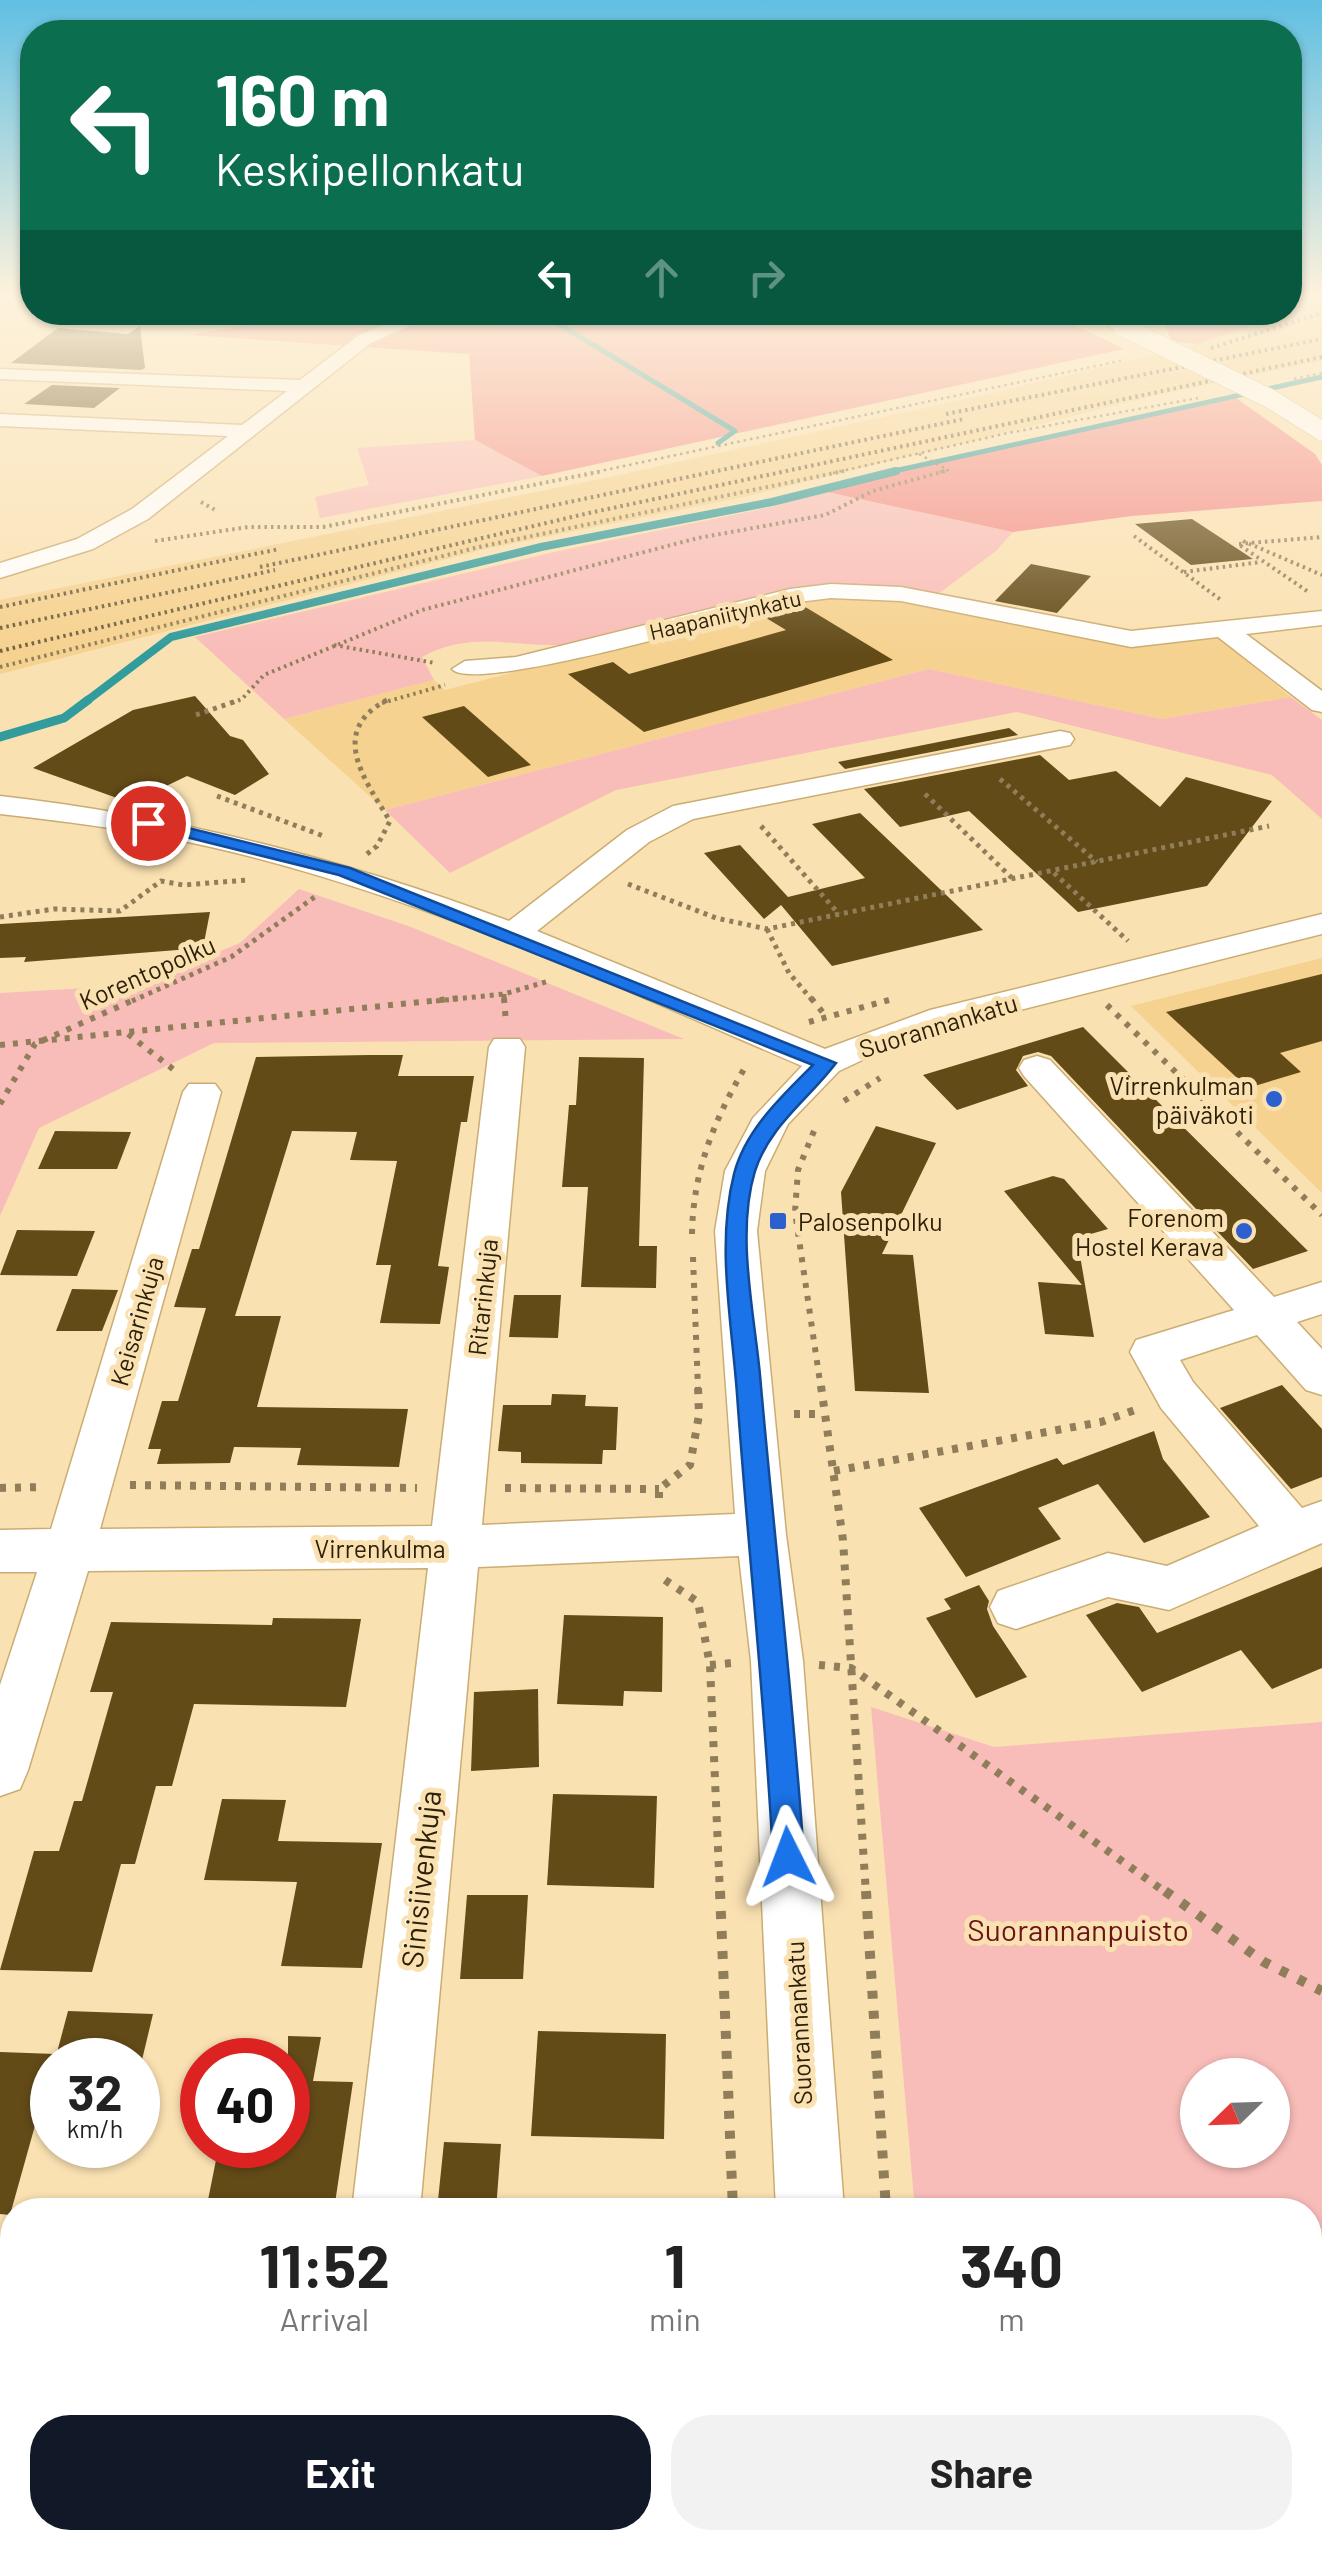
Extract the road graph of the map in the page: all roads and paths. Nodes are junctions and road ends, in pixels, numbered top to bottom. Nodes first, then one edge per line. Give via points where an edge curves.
1 (265, 415) edge
2 (874, 415) edge
3 (1113, 415) edge
4 (1297, 415) edge
5 (0, 420) edge
6 (245, 431) junction
7 (1322, 431) edge
8 (918, 454) junction
9 (1134, 536) dead end
10 (1322, 537) edge
11 (1242, 541) junction
12 (85, 544) junction
13 (1263, 562) junction
14 (1232, 566) junction
15 (0, 571) edge
16 (1182, 572) junction
17 (1228, 574) dead end
18 (1322, 576) edge
19 (1307, 591) dead end
20 (1322, 618) edge
21 (1255, 626) junction
22 (1224, 629) junction
23 (332, 645) junction
24 (0, 666) edge
25 (465, 669) junction
26 (1322, 704) edge
27 (196, 715) dead end
28 (1060, 740) dead end
29 (973, 756) junction
30 (901, 770) junction
31 (738, 802) junction
32 (0, 805) edge
33 (1269, 826) dead end
34 (1098, 863) junction
35 (594, 871) junction
36 (1054, 873) junction
37 (336, 879) junction
38 (252, 880) dead end
39 (1014, 880) junction
40 (840, 915) junction
41 (0, 917) edge
42 (1322, 924) edge
43 (767, 929) junction
44 (511, 935) junction
45 (1116, 945) dead end
46 (558, 979) dead end
47 (899, 998) dead end
48 (1124, 1000) dead end
49 (1106, 1004) junction
50 (1087, 1010) dead end
51 (825, 1015) junction
52 (127, 1033) junction
53 (769, 1039) junction
54 (35, 1044) junction
55 (0, 1046) edge
56 (507, 1046) dead end
57 (826, 1063) junction
58 (1037, 1068) dead end
59 (882, 1077) dead end
60 (202, 1092) joint
61 (0, 1104) edge
62 (838, 1107) dead end
63 (825, 1120) dead end
64 (1322, 1215) edge
65 (692, 1237) dead end
66 (692, 1254) dead end
67 (1322, 1298) edge
68 (1266, 1317) junction
69 (1322, 1378) edge
70 (1178, 1395) junction
71 (834, 1471) junction
72 (88, 1485) junction
73 (0, 1488) edge
74 (463, 1488) junction
75 (1308, 1527) edge
76 (659, 1534) junction
77 (760, 1535) junction
78 (456, 1548) junction
79 (70, 1550) junction
80 (0, 1551) edge
81 (1016, 1607) dead end
82 (852, 1668) junction
83 (0, 1770) edge
84 (1322, 1992) edge
85 (387, 2198) edge
86 (732, 2198) edge
87 (809, 2198) edge
88 (885, 2198) edge

1 - 6 street
2 - 12 path via 322,527 248,526 115,548
3 - 8 path
4 - 7 street, bridge
5 - 6 street
6 - 12 street via 140,514
8 - 23 path via 948,470 873,491 825,515 698,538 526,582 422,610
8 - 24 path via 479,547
9 - 16 path
10 - 11 path
11 - 13 path
11 - 18 path
12 - 15 street
13 - 14 path
13 - 19 path
14 - 16 path
14 - 17 path
16 - 21 path
20 - 21 street, Haapaniitynkatu
21 - 22 street, Haapaniitynkatu
22 - 25 street, Haapaniitynkatu via 1131,639 901,594 832,591 516,665
22 - 26 street
23 - 25 path
23 - 27 path via 264,674 242,699
25 - 37 path, Korentopolku via 448,684 365,711 353,732 356,762 390,820 376,846
28 - 29 street
29 - 30 street
29 - 34 path
30 - 31 street
30 - 39 path
31 - 35 street via 684,812 638,836
31 - 40 path
32 - 37 street via 109,815 225,839
33 - 34 path
34 - 36 path
35 - 43 path via 716,918
35 - 44 street
36 - 39 path
36 - 45 path via 1129,942
37 - 44 street
37 - 54 path, Korentopolku via 290,920 231,958
38 - 41 path via 161,881 120,910
39 - 40 path
40 - 43 path
42 - 57 street, Suorannankatu via 943,1018
43 - 51 path via 789,973
44 - 53 street
46 - 52 path via 504,994
47 - 51 path
48 - 49 path
49 - 50 path
49 - 64 path
51 - 53 path
52 - 54 path
52 - 60 path
53 - 57 street
53 - 65 path via 750,1059 706,1140 690,1203
54 - 55 path
54 - 61 path
56 - 74 street, Ritarinkuja
57 - 77 street, Suorannankatu via 772,1118 745,1171 736,1232
58 - 68 street
59 - 62 path
60 - 72 street, Keisarinkuja
63 - 71 path via 812,1133 798,1170 795,1212
66 - 76 path via 700,1415 690,1465
67 - 68 street
68 - 69 street
68 - 70 street via 1152,1352
70 - 71 path via 1102,1422
70 - 75 street
71 - 82 path
72 - 73 path
72 - 74 path
72 - 79 street, Keisarinkuja
74 - 76 path
74 - 78 street, Ritarinkuja
75 - 81 street via 1170,1588 1108,1574
76 - 77 street, Virrenkulma
76 - 78 street, Virrenkulma
76 - 86 path via 698,1602 710,1665
77 - 87 street, Suorannankatu via 777,1661
78 - 79 street, Virrenkulma
78 - 85 street, Sinisiivenkuja
79 - 80 street, Virrenkulma
79 - 83 street, Keisarinkuja
82 - 84 path via 1264,1962
82 - 88 path

